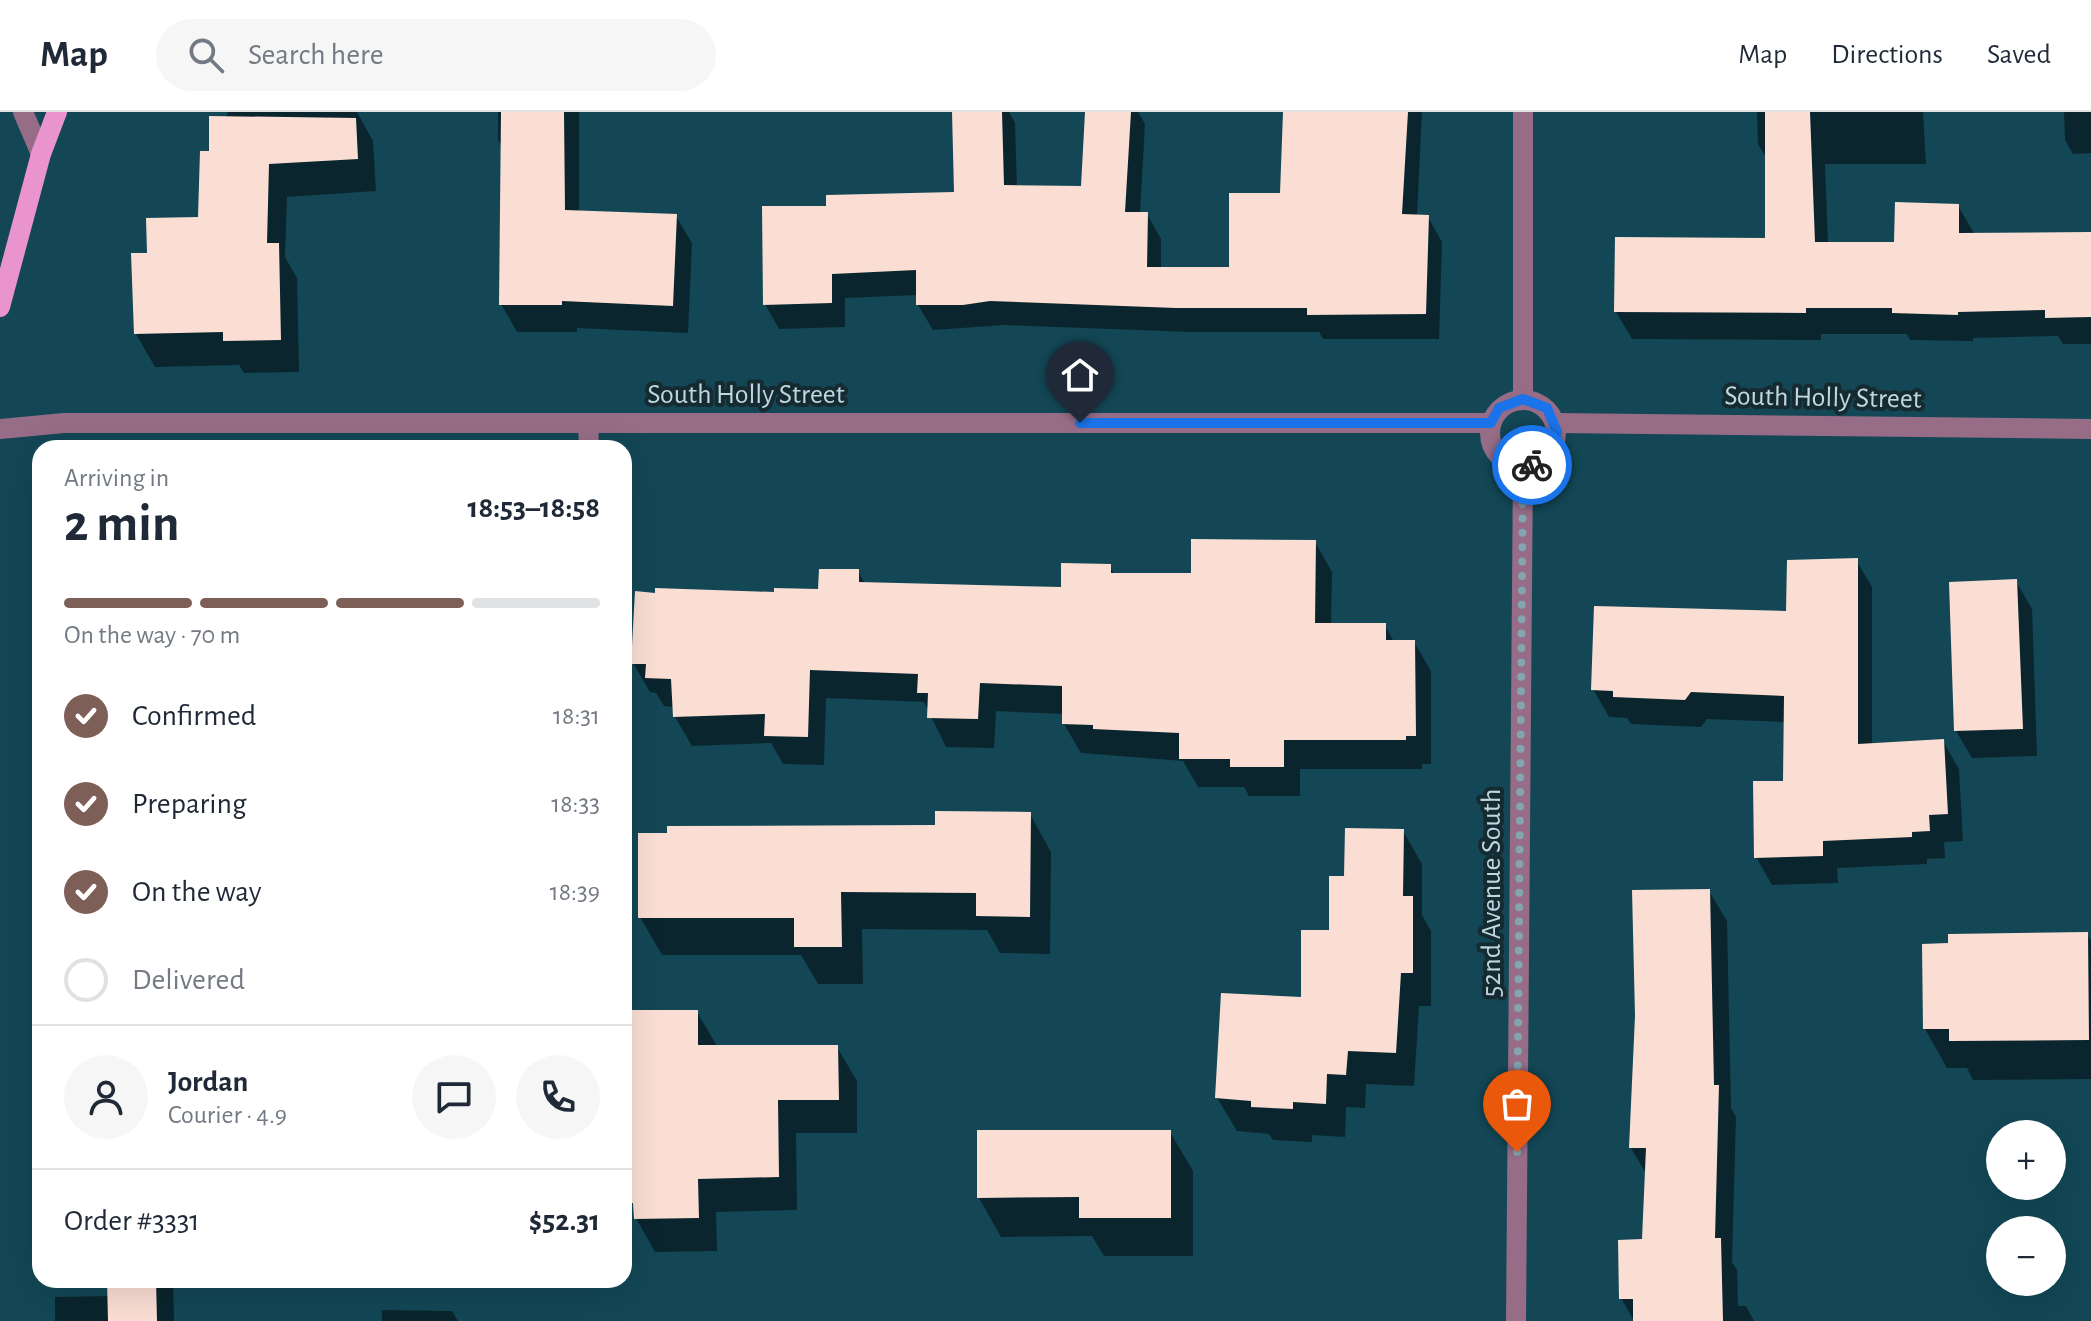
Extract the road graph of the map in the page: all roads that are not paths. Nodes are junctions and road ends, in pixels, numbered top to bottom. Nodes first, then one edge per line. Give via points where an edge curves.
1 (23, 112) edge
2 (57, 112) edge
3 (1523, 112) edge
4 (41, 154) junction
5 (0, 307) edge
6 (1523, 399) junction
7 (588, 423) junction
8 (1491, 423) junction
9 (1555, 423) junction
10 (0, 429) edge
11 (2091, 429) edge
12 (589, 440) edge
13 (1523, 466) junction
14 (1516, 1321) edge

1 - 4 street
2 - 4 main road
3 - 6 street
4 - 5 main road
6 - 8 street via 1499,408
6 - 9 street via 1547,408
7 - 8 street, South Holly Street
7 - 10 street, South Holly Street via 64,423
7 - 12 street
8 - 13 street via 1492,445 1499,457
9 - 11 street, South Holly Street
9 - 13 street via 1554,445 1547,456
13 - 14 street, 52nd Avenue South

